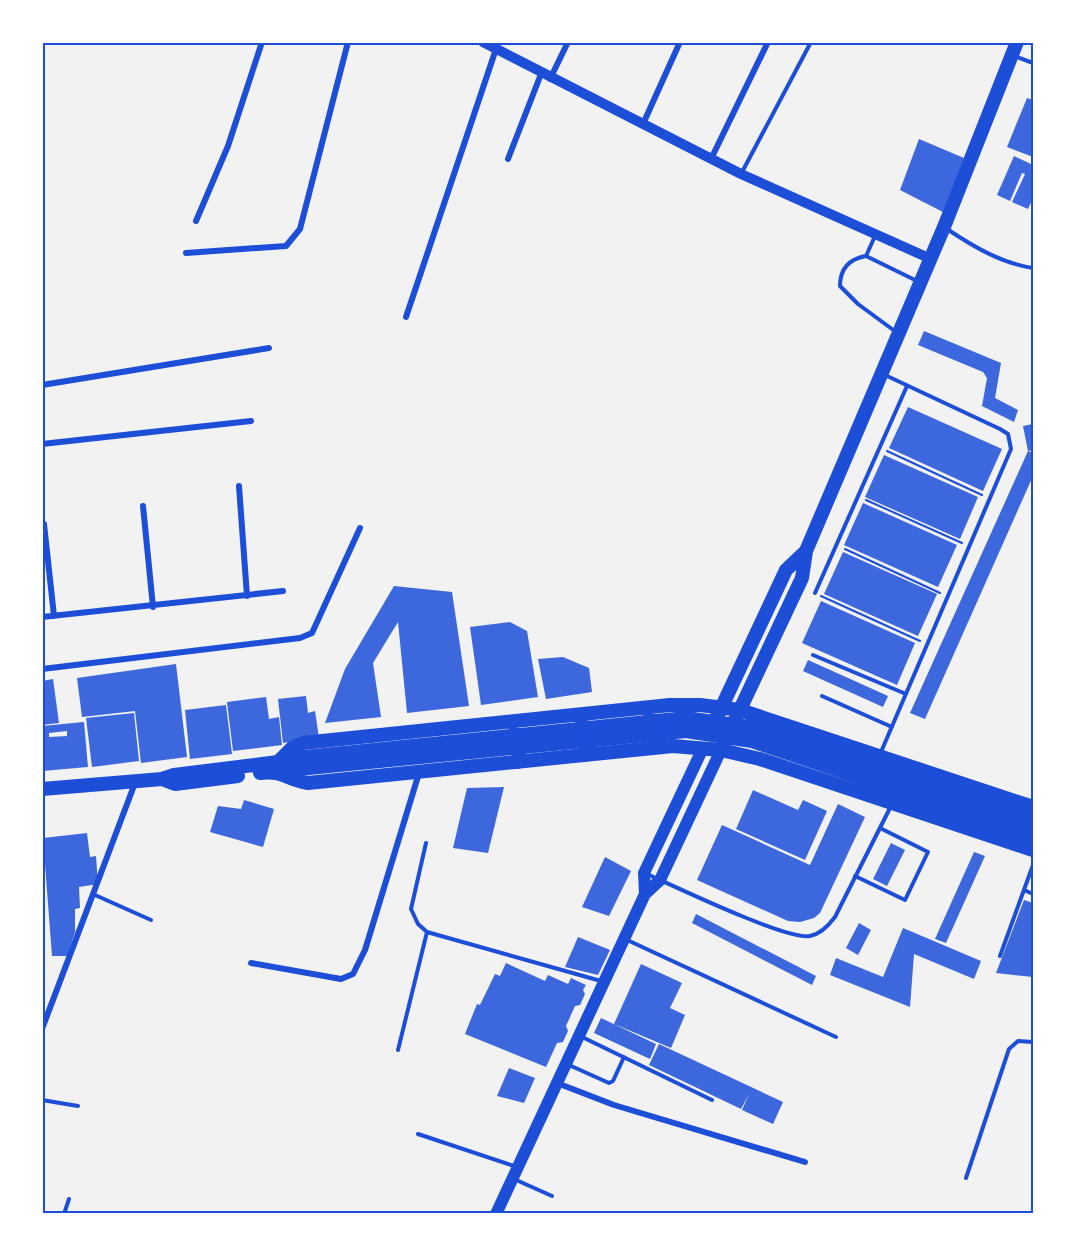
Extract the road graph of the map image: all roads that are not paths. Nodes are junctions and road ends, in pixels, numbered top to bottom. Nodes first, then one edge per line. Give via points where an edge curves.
1 (262, 42) edge
2 (348, 42) edge
3 (483, 42) edge
4 (568, 42) edge
5 (680, 42) edge
6 (768, 42) edge
7 (811, 42) edge
8 (1017, 42) edge
9 (496, 49) junction
10 (1012, 56) junction
11 (1033, 63) edge
12 (546, 76) junction
13 (643, 124) junction
14 (508, 159) dead end
15 (711, 159) junction
16 (741, 174) junction
17 (196, 221) dead end
18 (944, 227) junction
19 (875, 236) junction
20 (186, 253) dead end
21 (866, 256) junction
22 (930, 259) junction
23 (1033, 268) edge
24 (921, 282) junction
25 (406, 317) dead end
26 (898, 334) junction
27 (269, 348) dead end
28 (882, 373) junction
29 (42, 385) edge
30 (907, 386) junction
31 (251, 421) dead end
32 (42, 444) edge
33 (239, 486) dead end
34 (143, 506) dead end
35 (44, 524) dead end
36 (360, 528) dead end
37 (806, 550) junction
38 (283, 591) dead end
39 (814, 593) road end
40 (247, 596) junction
41 (153, 607) junction
42 (54, 616) junction
43 (42, 617) edge
44 (813, 655) dead end
45 (42, 669) edge
46 (906, 694) junction
47 (822, 696) dead end
48 (650, 707) junction
49 (722, 707) junction
50 (740, 710) junction
51 (582, 715) junction
52 (514, 721) junction
53 (794, 727) junction
54 (892, 728) junction
55 (654, 748) junction
56 (703, 748) junction
57 (861, 749) junction
58 (721, 750) junction
59 (586, 755) junction
60 (880, 756) junction
61 (519, 762) junction
62 (781, 765) junction
63 (278, 767) junction
64 (419, 772) junction
65 (928, 772) junction
66 (149, 780) junction
67 (848, 788) junction
68 (42, 789) edge
69 (955, 802) junction
70 (893, 803) junction
71 (1033, 807) edge
72 (915, 810) junction
73 (1033, 822) edge
74 (879, 828) junction
75 (1033, 836) edge
76 (426, 843) dead end
77 (1033, 850) edge
78 (1033, 865) edge
79 (644, 873) junction
80 (855, 876) junction
81 (660, 880) junction
82 (1024, 890) junction
83 (645, 894) junction
84 (1033, 894) edge
85 (95, 895) junction
86 (151, 920) dead end
87 (427, 932) junction
88 (624, 939) junction
89 (1000, 956) dead end
90 (251, 963) dead end
91 (604, 982) junction
92 (42, 1029) edge
93 (579, 1036) junction
94 (836, 1037) dead end
95 (1033, 1042) edge
96 (398, 1050) dead end
97 (624, 1057) junction
98 (566, 1064) junction
99 (557, 1083) junction
100 (42, 1100) edge
101 (712, 1101) dead end
102 (78, 1106) dead end
103 (418, 1134) dead end
104 (805, 1162) dead end
105 (515, 1173) junction
106 (966, 1178) dead end
107 (552, 1196) dead end
108 (69, 1199) dead end
109 (64, 1214) edge
110 (496, 1214) edge

1 - 17 street via 228,146
2 - 20 street via 300,229 294,239 286,246
3 - 9 street
4 - 12 street
5 - 13 street
6 - 15 street
7 - 16 lane
8 - 10 main road
9 - 12 street
9 - 25 street
10 - 11 lane
10 - 18 main road
12 - 13 street
12 - 14 street
13 - 15 street
15 - 16 street
16 - 19 street
18 - 22 main road
18 - 23 lane via 986,253
19 - 21 lane
19 - 22 street
21 - 24 lane
21 - 26 lane via 850,261 840,286
22 - 24 main road
24 - 26 main road
26 - 28 main road
27 - 29 street
28 - 30 lane
28 - 37 main road
30 - 39 lane
30 - 46 lane via 1008,434 1011,449
31 - 32 street
33 - 40 street
34 - 41 street
35 - 42 street
36 - 45 street via 312,633 300,638
37 - 49 main road via 786,570
37 - 50 main road via 802,578
38 - 40 street
40 - 41 street
41 - 42 street
42 - 43 street
44 - 46 lane
46 - 54 lane
47 - 54 lane
48 - 49 main road
48 - 51 main road
48 - 55 main road
49 - 50 main road
49 - 56 main road
50 - 53 main road
50 - 58 main road
51 - 52 main road
51 - 59 main road
52 - 61 main road
52 - 63 main road via 303,743 292,748
53 - 57 main road
53 - 62 main road
54 - 60 lane
55 - 56 main road
55 - 59 main road
56 - 58 main road
56 - 79 main road
57 - 60 main road
57 - 67 main road
58 - 62 main road
58 - 81 main road
59 - 61 main road
60 - 65 main road
61 - 64 main road
62 - 67 main road
63 - 64 main road via 295,781 308,783
63 - 66 main road via 174,774
63 - 69 main road via 686,718 755,728
64 - 90 street via 365,950 353,974 341,979
65 - 71 main road
65 - 72 main road
66 - 68 main road
66 - 85 street
67 - 70 main road
69 - 73 main road
69 - 75 main road
70 - 72 main road
70 - 74 lane
72 - 77 main road
74 - 80 lane
74 - 80 lane via 928,852 905,900
76 - 87 lane via 411,909
78 - 82 lane
79 - 81 lane
79 - 83 main road
80 - 81 lane via 828,926 811,936 782,932
81 - 83 main road
82 - 84 lane
82 - 89 lane
83 - 88 main road
85 - 86 lane
85 - 92 street
87 - 91 lane
87 - 96 lane
88 - 91 main road
88 - 94 lane
91 - 93 main road
93 - 97 lane
93 - 98 main road
95 - 106 lane via 1018,1041 1009,1049
97 - 98 lane via 609,1083
97 - 101 lane
98 - 99 main road
99 - 104 street via 614,1106
99 - 105 main road
100 - 102 lane
103 - 105 lane
105 - 107 lane
105 - 110 main road
108 - 109 lane

